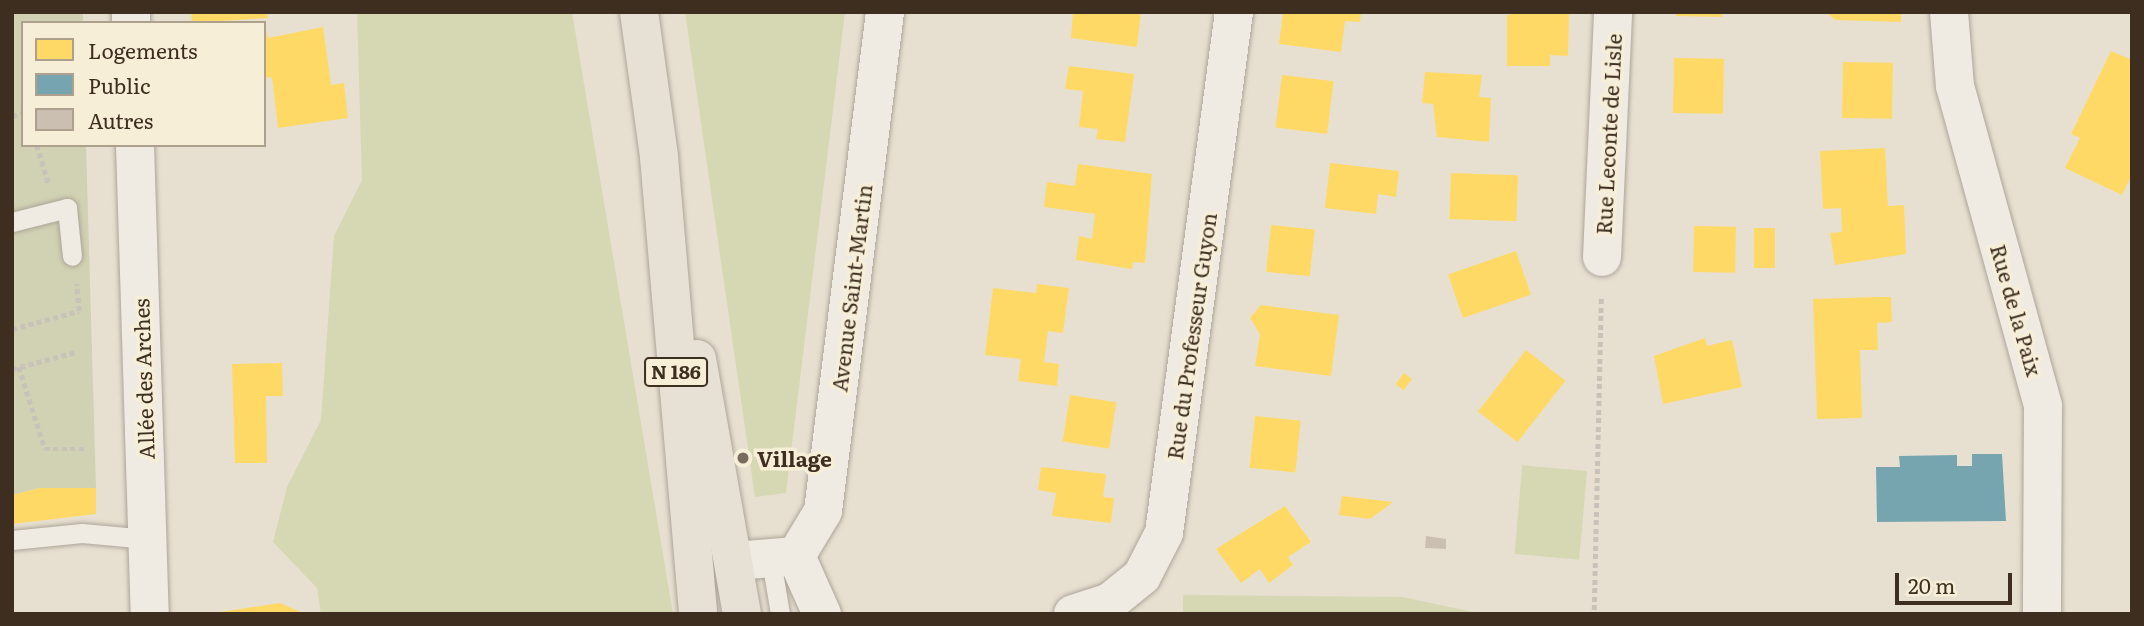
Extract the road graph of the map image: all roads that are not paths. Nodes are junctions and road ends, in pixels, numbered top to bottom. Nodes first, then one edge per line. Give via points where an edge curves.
1 (639, 12) edge
2 (885, 12) edge
3 (1234, 12) edge
4 (1614, 12) edge
5 (1950, 12) edge
6 (135, 147) edge
7 (659, 158) junction
8 (12, 222) edge
9 (72, 256) road end
10 (1602, 257) road end
11 (148, 539) junction
12 (12, 540) edge
13 (767, 557) junction
14 (696, 600) edge
15 (150, 614) edge
16 (742, 614) edge
17 (780, 614) edge
18 (822, 614) edge
19 (1073, 614) edge
20 (2042, 614) edge

1 - 7 main road, N 186
2 - 13 street, Avenue Saint-Martin via 823,511
3 - 19 street, Rue du Professeur Guyon via 1164,533 1142,576 1110,602
4 - 10 street, Rue Leconte de Lisle
5 - 20 street, Rue de la Paix via 1958,99 2043,406
6 - 11 street, Allée des Arches
7 - 13 main road, N 186
7 - 14 main road, N 186
8 - 9 lane via 67,208
11 - 12 lane via 82,533
11 - 15 street, Allée des Arches
13 - 14 main road
13 - 16 main road, N 186
13 - 17 lane
13 - 18 street

